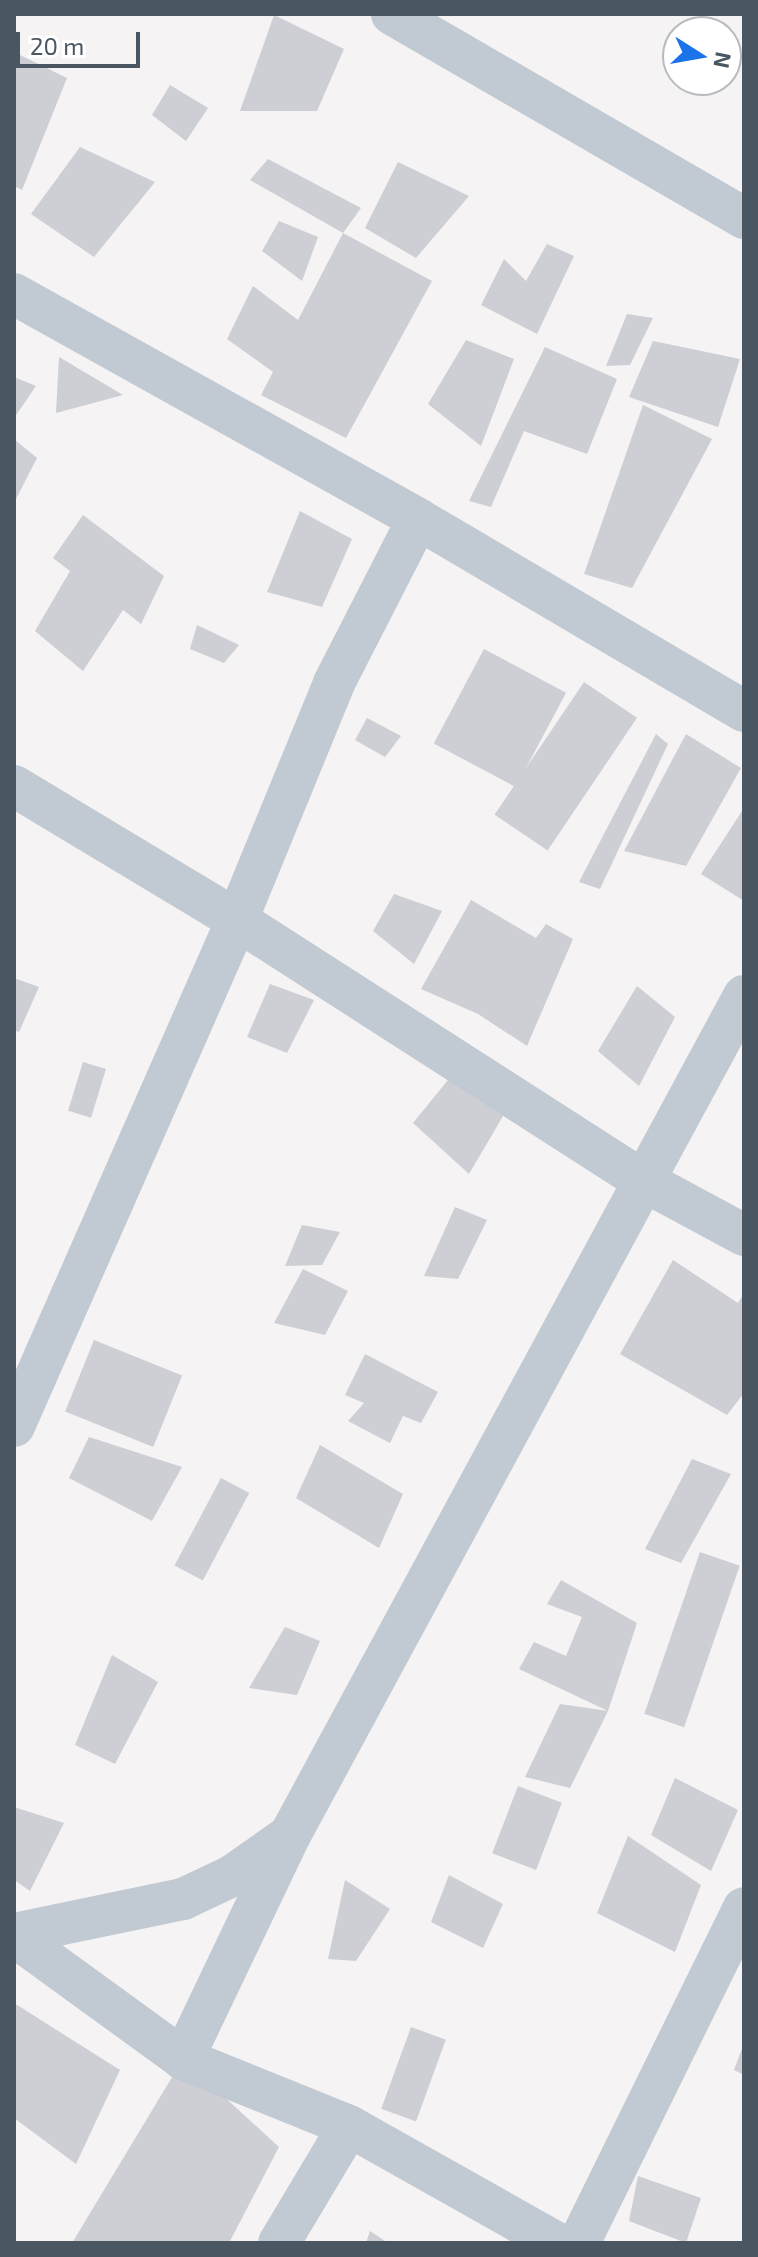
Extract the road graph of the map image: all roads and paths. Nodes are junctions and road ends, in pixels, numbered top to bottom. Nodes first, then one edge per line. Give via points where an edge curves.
1 (405, 17) edge
2 (744, 218) edge
3 (14, 294) edge
4 (418, 519) junction
5 (744, 711) edge
6 (14, 786) edge
7 (237, 920) junction
8 (744, 996) edge
9 (642, 1180) junction
10 (744, 1235) edge
11 (14, 1426) edge
12 (290, 1835) junction
13 (744, 1908) edge
14 (14, 1935) edge
15 (183, 2059) junction
16 (349, 2126) junction
17 (279, 2243) edge
18 (557, 2243) edge
19 (579, 2243) edge

1 - 2 street
3 - 4 street
4 - 5 street
4 - 7 street via 334,683
6 - 7 street
7 - 9 street
7 - 11 street
8 - 9 street
9 - 10 street
9 - 12 street
12 - 14 street via 232,1876 183,1899
12 - 15 street
13 - 19 street
14 - 15 street
15 - 16 street
16 - 17 street
16 - 18 street

